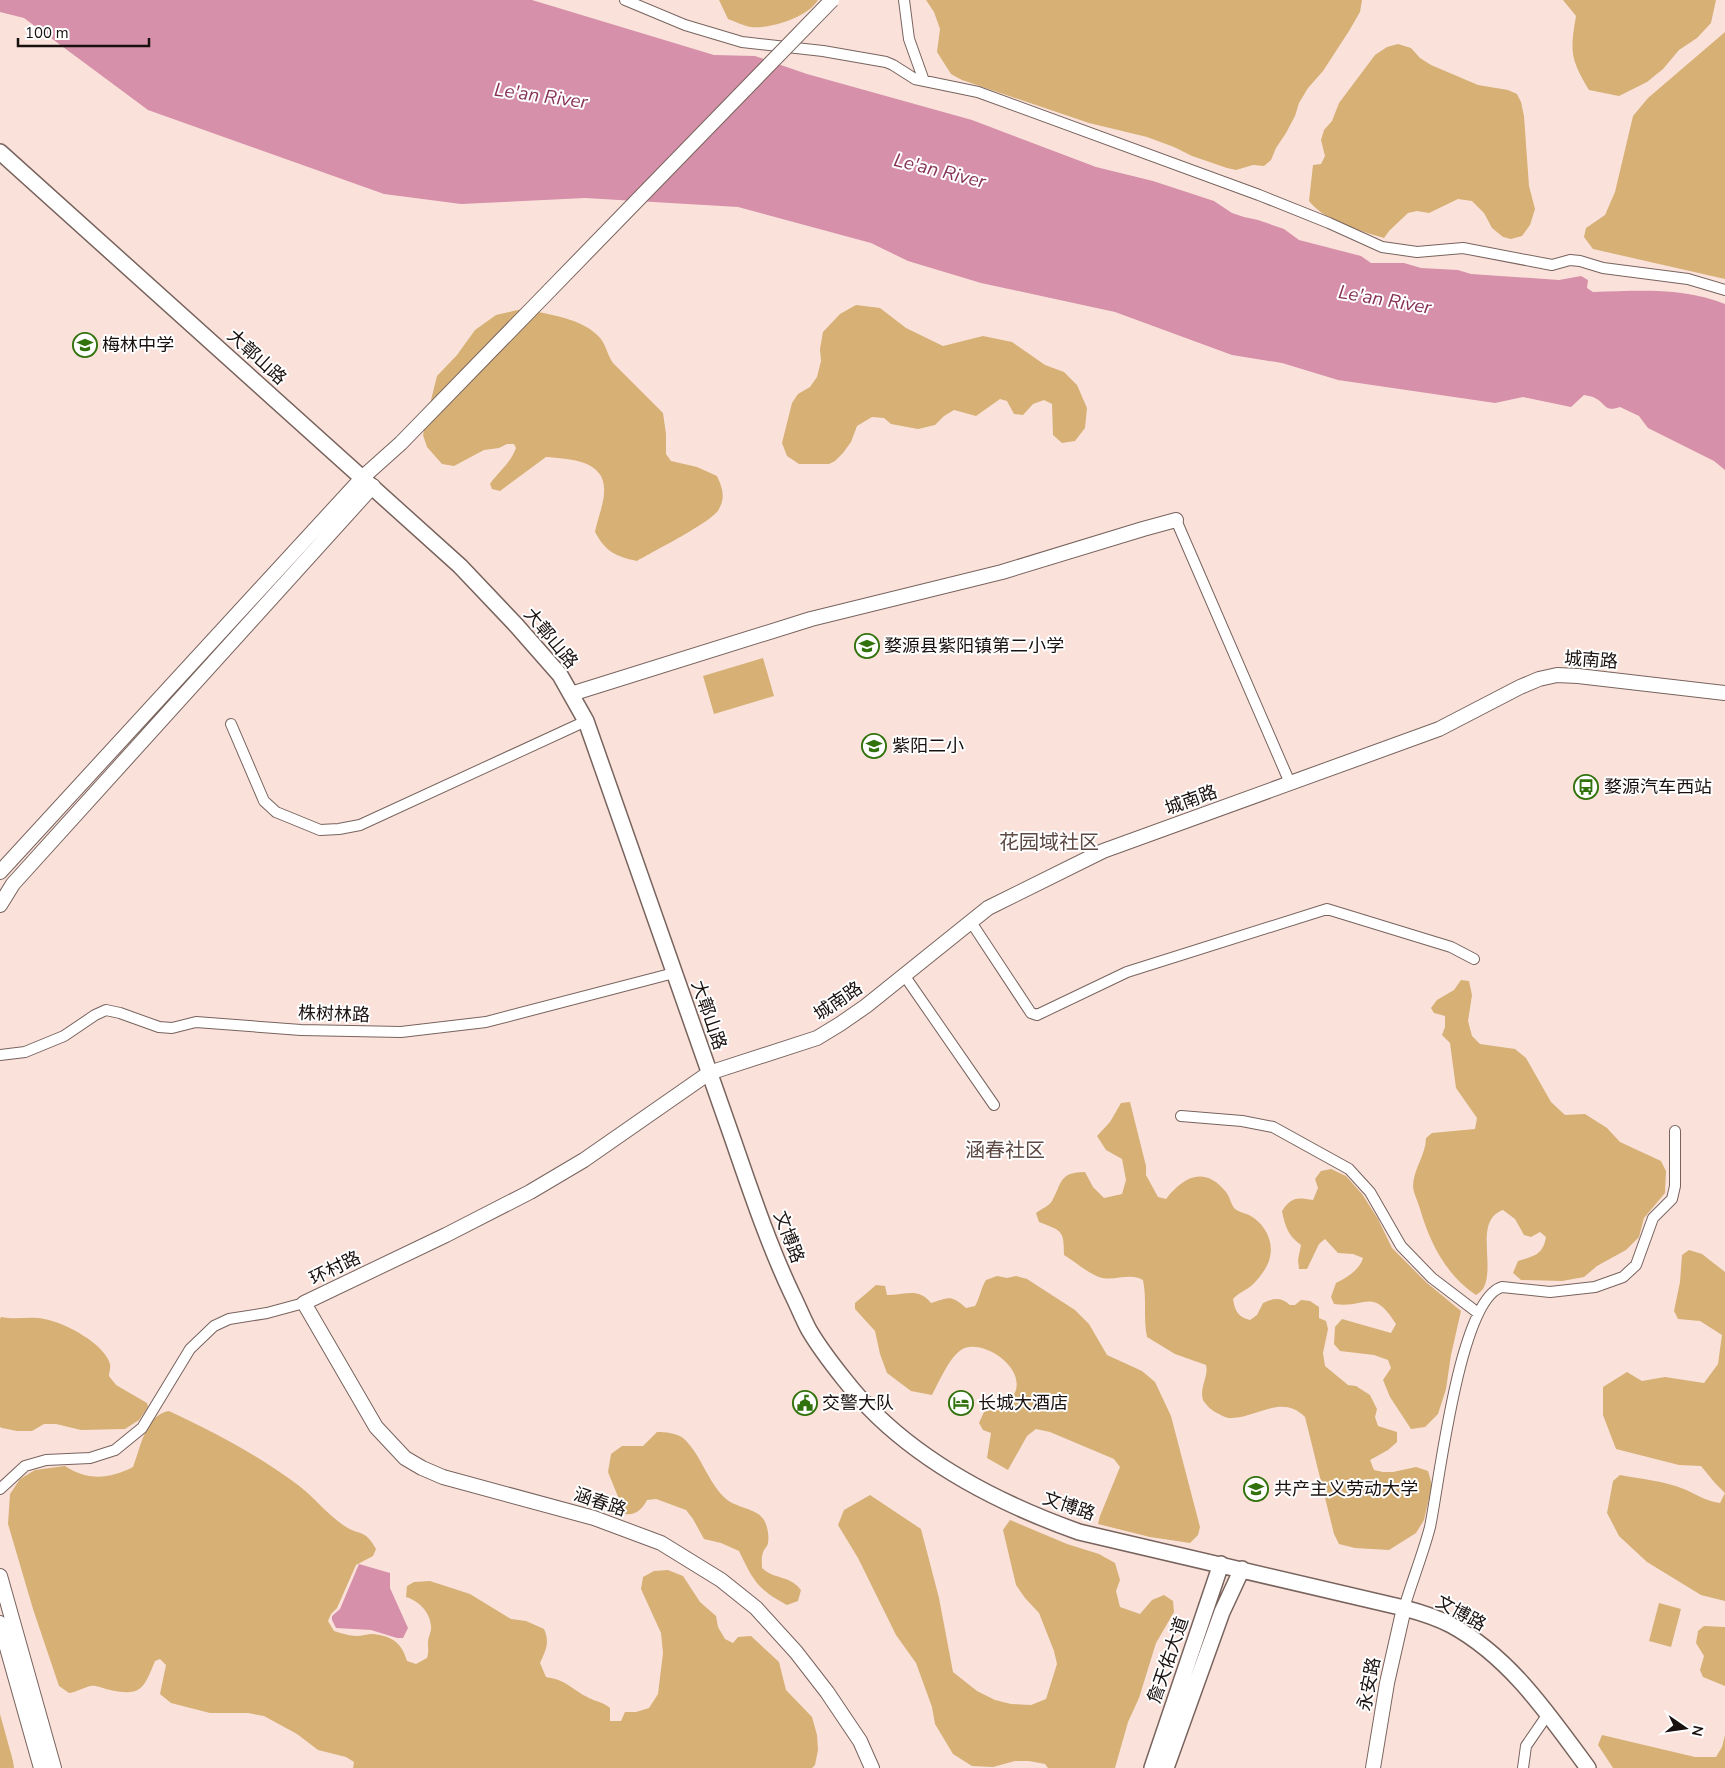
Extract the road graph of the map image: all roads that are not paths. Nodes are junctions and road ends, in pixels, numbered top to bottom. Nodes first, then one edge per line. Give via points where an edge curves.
1 (625, 0) edge
2 (832, 0) edge
3 (904, 0) edge
4 (924, 81) junction
5 (0, 152) edge
6 (1725, 290) edge
7 (368, 481) junction
8 (1176, 520) joint
9 (1725, 693) edge
10 (571, 694) junction
11 (586, 721) junction
12 (231, 724) dead end
13 (1290, 784) junction
14 (0, 872) edge
15 (0, 905) edge
16 (971, 922) junction
17 (1474, 959) dead end
18 (674, 973) junction
19 (904, 975) junction
20 (0, 1055) edge
21 (709, 1073) junction
22 (994, 1105) dead end
23 (1181, 1116) dead end
24 (1674, 1131) dead end
25 (304, 1303) junction
26 (1478, 1313) junction
27 (0, 1489) edge
28 (1221, 1564) junction
29 (1242, 1569) junction
30 (0, 1576) edge
31 (1404, 1608) junction
32 (0, 1623) edge
33 (1548, 1714) junction
34 (41, 1768) edge
35 (54, 1768) edge
36 (872, 1768) edge
37 (1152, 1768) edge
38 (1166, 1768) edge
39 (1373, 1768) edge
40 (1523, 1768) edge
41 (1588, 1768) edge

1 - 4 street via 685,25 742,42 886,62
2 - 7 street, bridge via 401,443
3 - 4 street via 910,39
4 - 6 street via 988,95 1259,195 1382,247 1417,252 1463,248 1552,265 1580,261 1604,268 1688,279
5 - 7 main road, 大鄣山路
7 - 10 main road, 大鄣山路 via 460,566 560,675
7 - 14 street
7 - 15 street via 12,884
8 - 10 street via 1002,572 811,619
8 - 13 street
9 - 13 street, 城南路 via 1557,675 1520,686 1439,729
10 - 11 main road, 大鄣山路
11 - 12 street via 360,825 320,830 276,812 264,801
11 - 18 main road, 大鄣山路
13 - 16 street, 城南路 via 1103,851 988,908
16 - 17 street via 1031,1013 1038,1015 1127,972 1327,909 1451,947
16 - 19 street, 城南路
18 - 20 street, 株树林路 via 486,1022 401,1032 300,1030 196,1022 172,1028 106,1010 64,1036 25,1052
18 - 21 main road, 大鄣山路
19 - 21 street, 城南路 via 817,1038
19 - 22 street
21 - 25 street, 环村路 via 584,1160 530,1192
21 - 28 main road, 文博路 via 765,1229 810,1330 845,1380 872,1411 939,1465 1015,1506 1079,1532
23 - 26 street via 1273,1127 1349,1169 1370,1192 1401,1246 1432,1278
24 - 26 street via 1675,1186 1672,1199 1653,1218 1636,1265 1623,1276 1595,1287 1550,1292 1502,1287 1496,1289
25 - 27 street, 环村路 via 229,1319 214,1326 190,1349 142,1428 115,1450 90,1458 46,1460 25,1466
25 - 36 street, 涵春路 via 376,1427 405,1458 443,1477 594,1518 661,1543 721,1580 756,1608 796,1652 860,1741
26 - 31 street via 1450,1408 1430,1528
28 - 29 main road, 文博路
28 - 37 main road, 詹天佑大道
29 - 31 main road, 文博路
29 - 38 main road, 詹天佑大道 via 1222,1612
30 - 35 street
31 - 33 main road, 文博路 via 1467,1634 1512,1673
31 - 39 street, 永安路
32 - 34 street
33 - 40 street via 1526,1746
33 - 41 main road, 文博路

